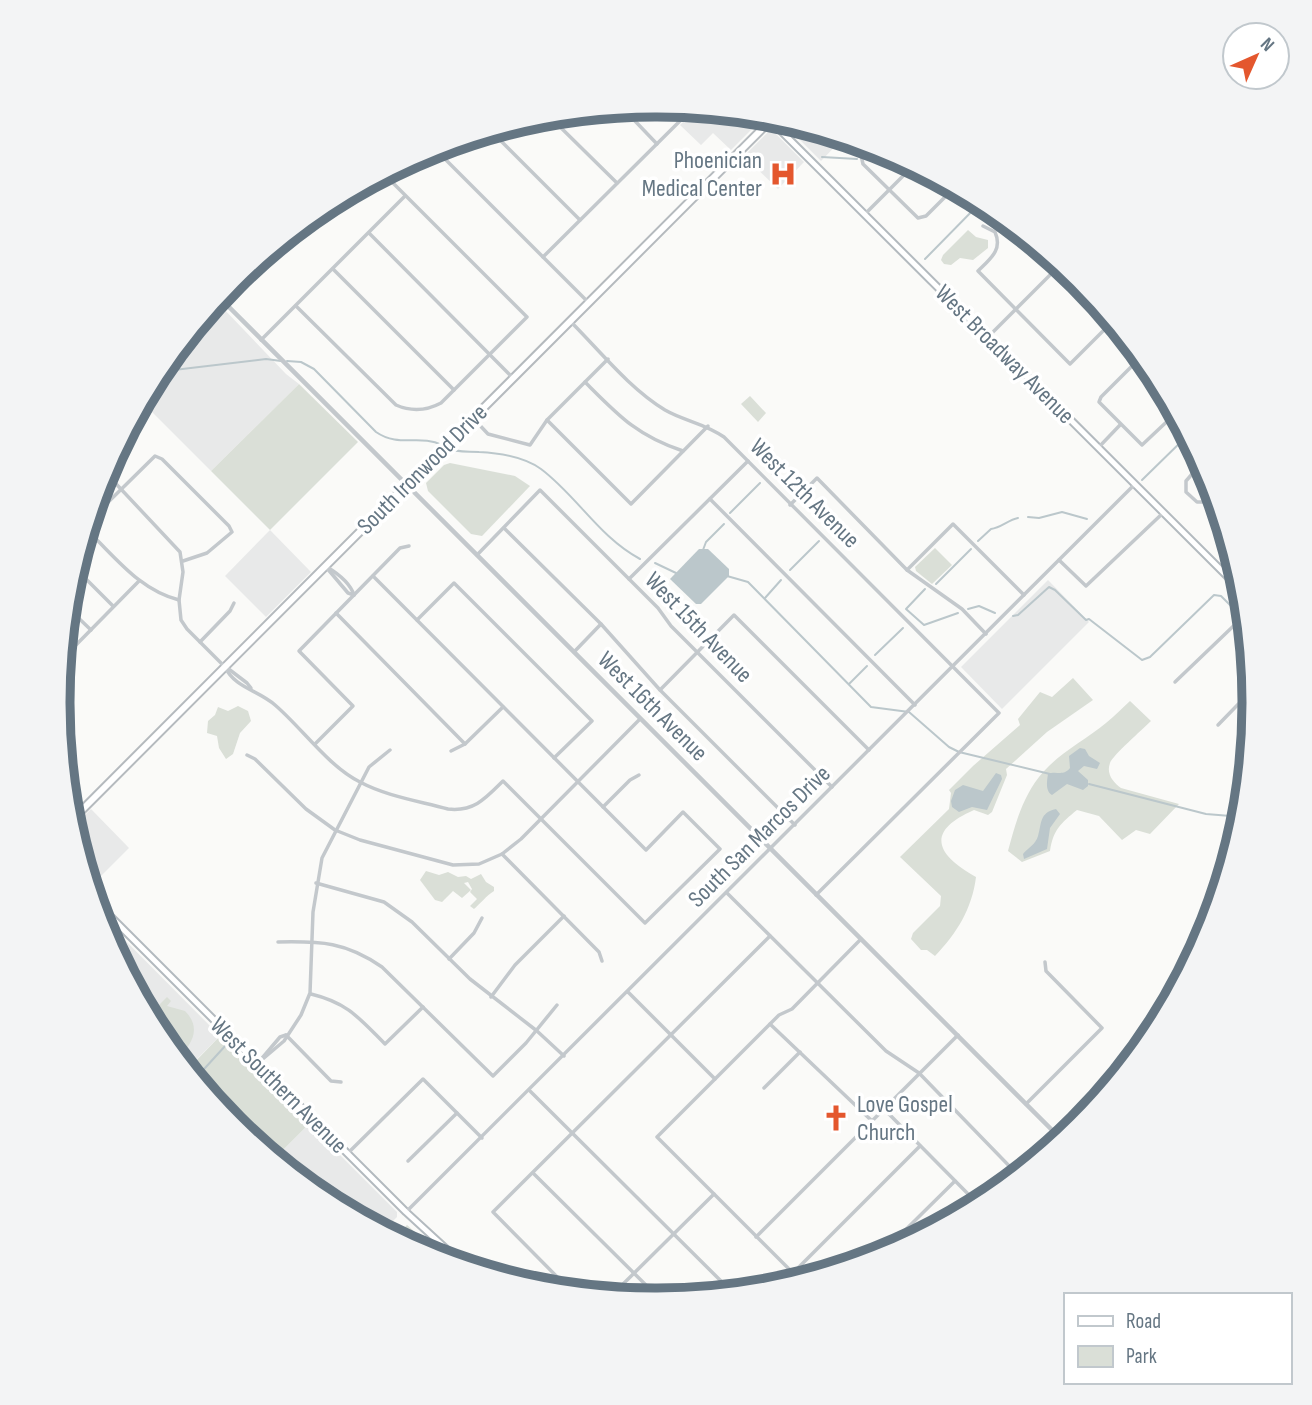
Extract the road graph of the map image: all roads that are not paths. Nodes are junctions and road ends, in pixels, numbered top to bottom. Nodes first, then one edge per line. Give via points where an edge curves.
1 (684, 117) edge
2 (635, 121) dead end
3 (558, 125) edge
4 (761, 127) edge
5 (784, 131) edge
6 (498, 138) edge
7 (657, 144) junction
8 (863, 155) edge
9 (442, 157) edge
10 (906, 173) edge
11 (390, 181) edge
12 (617, 183) junction
13 (889, 190) junction
14 (948, 194) edge
15 (405, 196) junction
16 (865, 214) junction
17 (580, 220) junction
18 (983, 226) dead end
19 (369, 233) junction
20 (543, 257) junction
21 (333, 269) junction
22 (1053, 272) edge
23 (589, 303) junction
24 (226, 304) edge
25 (296, 306) junction
26 (1016, 309) junction
27 (570, 321) junction
28 (1106, 328) edge
29 (988, 338) junction
30 (261, 340) junction
31 (490, 354) junction
32 (608, 359) junction
33 (1133, 364) edge
34 (514, 378) junction
35 (585, 382) junction
36 (454, 390) junction
37 (473, 418) junction
38 (547, 420) junction
39 (1169, 420) edge
40 (1120, 425) junction
41 (708, 426) junction
42 (1098, 448) junction
43 (683, 451) junction
44 (748, 461) junction
45 (1194, 472) edge
46 (113, 482) edge
47 (1135, 484) junction
48 (407, 485) junction
49 (120, 490) junction
50 (710, 499) junction
51 (1206, 502) edge
52 (790, 505) junction
53 (104, 506) edge
54 (1163, 513) junction
55 (504, 528) junction
56 (94, 537) edge
57 (409, 546) dead end
58 (477, 555) junction
59 (1059, 560) junction
60 (183, 561) junction
61 (326, 566) junction
62 (907, 570) junction
63 (373, 576) junction
64 (84, 577) edge
65 (1228, 578) edge
66 (629, 579) junction
67 (139, 580) junction
68 (354, 595) junction
69 (1024, 595) junction
70 (179, 600) junction
71 (234, 603) dead end
72 (114, 607) junction
73 (335, 613) junction
74 (77, 616) edge
75 (417, 620) junction
76 (1236, 622) edge
77 (601, 624) junction
78 (91, 630) junction
79 (986, 634) junction
80 (200, 642) junction
81 (73, 644) edge
82 (574, 652) junction
83 (698, 653) junction
84 (225, 667) junction
85 (953, 667) junction
86 (1175, 682) dead end
87 (660, 690) junction
88 (1242, 700) edge
89 (915, 705) junction
90 (503, 707) junction
91 (640, 719) junction
92 (1218, 725) dead end
93 (315, 744) junction
94 (466, 744) junction
95 (390, 750) dead end
96 (869, 750) junction
97 (451, 751) dead end
98 (247, 755) dead end
99 (554, 758) junction
100 (639, 775) dead end
101 (360, 782) junction
102 (578, 782) junction
103 (832, 787) junction
104 (603, 807) junction
105 (80, 812) edge
106 (541, 819) junction
107 (795, 825) junction
108 (335, 830) junction
109 (771, 849) junction
110 (502, 854) junction
111 (316, 883) junction
112 (727, 892) junction
113 (816, 895) junction
114 (564, 916) junction
115 (111, 917) edge
116 (482, 918) dead end
117 (770, 936) junction
118 (861, 939) junction
119 (311, 941) junction
120 (278, 942) dead end
121 (449, 959) junction
122 (602, 961) dead end
123 (1045, 962) dead end
124 (817, 984) junction
125 (628, 992) junction
126 (310, 993) junction
127 (492, 997) junction
128 (557, 1005) dead end
129 (423, 1007) junction
130 (770, 1024) junction
131 (537, 1031) junction
132 (286, 1035) junction
133 (671, 1035) junction
134 (958, 1035) junction
135 (800, 1052) junction
136 (564, 1056) junction
137 (257, 1063) junction
138 (919, 1073) junction
139 (715, 1079) junction
140 (341, 1082) dead end
141 (764, 1088) dead end
142 (530, 1091) junction
143 (1026, 1104) junction
144 (884, 1110) junction
145 (457, 1113) junction
146 (872, 1121) junction
147 (1054, 1132) edge
148 (572, 1133) junction
149 (482, 1138) junction
150 (920, 1146) junction
151 (348, 1154) junction
152 (408, 1161) dead end
153 (1011, 1168) edge
154 (533, 1173) junction
155 (955, 1181) junction
156 (714, 1194) junction
157 (971, 1197) edge
158 (406, 1212) junction
159 (674, 1234) junction
160 (901, 1234) edge
161 (756, 1237) junction
162 (447, 1249) edge
163 (794, 1272) edge
164 (634, 1273) junction
165 (793, 1273) edge
166 (560, 1280) edge
167 (724, 1284) edge
168 (620, 1287) edge
169 (649, 1288) edge

1 - 7 street
2 - 7 street
3 - 12 street
4 - 23 main road, South Ironwood Drive
5 - 16 main road, West Broadway Avenue
6 - 17 street
7 - 12 street
8 - 13 street via 863,164
9 - 20 street
10 - 13 street
11 - 15 street
12 - 17 street
13 - 14 street via 920,218
13 - 16 street
15 - 19 street
15 - 31 street via 527,317
16 - 29 main road, West Broadway Avenue
17 - 20 street
18 - 26 street via 995,232 998,245 978,271
19 - 21 street
19 - 31 street
20 - 23 street
21 - 25 street
21 - 36 street
22 - 26 street
23 - 27 main road, South Ironwood Drive
24 - 30 street, West 16th Avenue
25 - 30 street
25 - 36 street via 396,405 430,409
26 - 28 street via 1070,363
26 - 29 street
27 - 32 street, West 12th Avenue
27 - 34 main road, South Ironwood Drive
29 - 42 main road, West Broadway Avenue
30 - 48 street, West 16th Avenue
31 - 34 street
31 - 36 street
32 - 35 street
32 - 41 street, West 12th Avenue via 668,412
33 - 40 street via 1099,402
34 - 37 main road, South Ironwood Drive
35 - 38 street
35 - 43 street via 645,436
37 - 38 street via 488,434 530,445
37 - 48 main road, South Ironwood Drive
38 - 43 street via 631,504
39 - 40 street via 1142,445
40 - 42 street
41 - 43 street
41 - 44 street, West 12th Avenue
42 - 47 main road, West Broadway Avenue
44 - 50 street
44 - 52 street, West 12th Avenue
45 - 51 street via 1186,481 1186,492 1197,502
46 - 49 street
47 - 54 main road, West Broadway Avenue
47 - 59 street, South San Marcos Drive
48 - 58 street, West 16th Avenue
48 - 61 main road, South Ironwood Drive
49 - 53 street
49 - 60 street via 175,544
49 - 60 street via 155,456 229,526 232,532 206,553
50 - 66 street
50 - 89 street
52 - 62 street via 817,478
52 - 85 street, West 12th Avenue
54 - 59 street via 1086,586
54 - 65 main road, West Broadway Avenue
55 - 58 street
55 - 66 street, West 15th Avenue via 540,490
55 - 77 street
56 - 67 street
57 - 63 street via 400,548
58 - 82 street, West 16th Avenue
59 - 69 street, South San Marcos Drive
60 - 70 street
61 - 68 street
61 - 84 main road, South Ironwood Drive
62 - 69 street via 953,524
62 - 79 street via 962,609
63 - 68 street
63 - 75 street
64 - 72 street
66 - 83 street, West 15th Avenue
67 - 70 street via 163,596
67 - 72 street
68 - 73 street
69 - 79 street, South San Marcos Drive
70 - 80 street via 181,621
71 - 80 street
72 - 78 street
73 - 93 street via 299,651 353,705
73 - 94 street
74 - 78 street
75 - 90 street
75 - 99 street via 454,583 592,721
76 - 86 street
77 - 82 street
77 - 87 street
78 - 81 street
79 - 85 street, South San Marcos Drive
80 - 84 street
82 - 91 street, West 16th Avenue
83 - 87 street
83 - 96 street via 734,615
83 - 103 street, West 15th Avenue
84 - 93 street via 274,703
84 - 105 main road, South Ironwood Drive
85 - 89 street, South San Marcos Drive
85 - 113 street, West 12th Avenue via 999,713
87 - 107 street
88 - 92 street
89 - 96 street, South San Marcos Drive
90 - 94 street
90 - 99 street
91 - 102 street
91 - 109 street, West 16th Avenue
93 - 101 street
94 - 97 street
95 - 101 street via 369,767
96 - 103 street, South San Marcos Drive
98 - 108 street via 306,810
99 - 102 street
100 - 104 street
101 - 106 street via 462,811 480,804 503,782
101 - 108 street
102 - 104 street
102 - 106 street
103 - 107 street, South San Marcos Drive
104 - 106 street via 646,850 683,812 720,849 645,923
106 - 110 street
107 - 109 street, South San Marcos Drive
108 - 110 street via 453,865 480,864
108 - 111 street via 321,858
109 - 112 street, South San Marcos Drive
109 - 113 street, West 16th Avenue
110 - 114 street
111 - 119 street
111 - 121 street via 384,902
112 - 117 street
112 - 125 street, South San Marcos Drive
113 - 118 street, West 16th Avenue
114 - 122 street via 599,952
114 - 127 street via 515,965
115 - 137 main road, West Southern Avenue
116 - 121 street
117 - 124 street
117 - 133 street
118 - 124 street
118 - 134 street, West 16th Avenue
119 - 120 street
119 - 126 street
119 - 129 street via 362,953
121 - 127 street
123 - 143 street via 1046,971 1102,1028
124 - 130 street
124 - 138 street via 886,1051
125 - 133 street
125 - 136 street, South San Marcos Drive
126 - 129 street via 334,1000 385,1045
126 - 132 street
127 - 131 street
128 - 131 street
129 - 131 street via 493,1076
130 - 135 street
130 - 139 street
131 - 136 street
132 - 137 street
132 - 140 street via 331,1081
133 - 139 street
133 - 148 street
134 - 138 street
134 - 143 street, West 16th Avenue
135 - 141 street
135 - 146 street
136 - 142 street, South San Marcos Drive
137 - 151 main road, West Southern Avenue
138 - 144 street
138 - 153 street
139 - 156 street via 657,1137
142 - 148 street
142 - 149 street, South San Marcos Drive
143 - 147 street, West 16th Avenue
144 - 146 street
144 - 150 street
145 - 149 street
145 - 151 street via 423,1079
145 - 152 street
146 - 161 street
148 - 154 street
148 - 159 street
149 - 158 street, South San Marcos Drive
150 - 155 street
150 - 163 street
151 - 158 main road, West Southern Avenue
154 - 164 street
154 - 166 street via 493,1212
155 - 157 street
155 - 160 street
156 - 159 street
156 - 161 street
158 - 162 main road, West Southern Avenue
159 - 164 street
159 - 167 street
161 - 165 street
164 - 168 street
164 - 169 street

